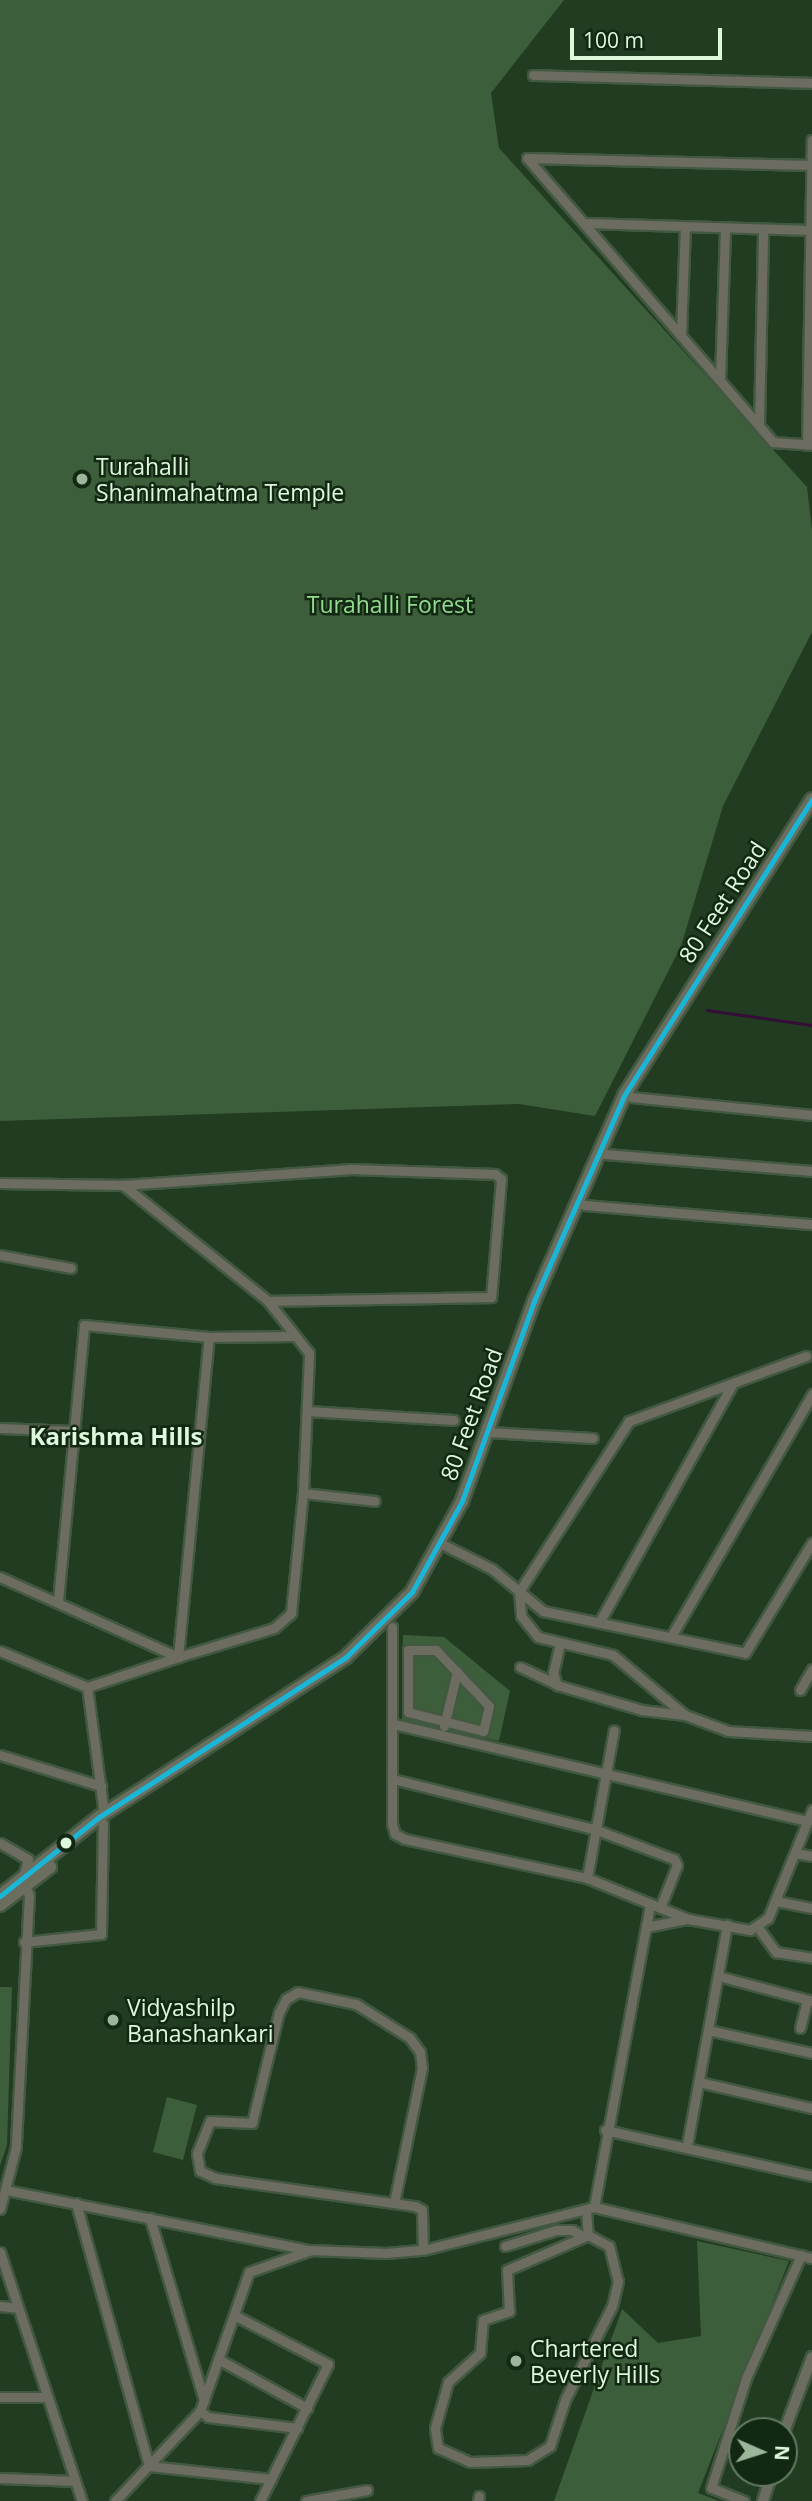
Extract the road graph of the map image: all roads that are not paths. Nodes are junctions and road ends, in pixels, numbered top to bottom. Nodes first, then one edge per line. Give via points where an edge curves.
1 (533, 75) dead end
2 (812, 83) edge
3 (812, 140) edge
4 (811, 165) edge
5 (586, 223) junction
6 (685, 227) junction
7 (725, 228) junction
8 (763, 230) junction
9 (810, 230) junction
10 (681, 335) junction
11 (720, 380) junction
12 (759, 425) junction
13 (809, 445) edge
14 (812, 799) edge
15 (812, 814) edge
16 (631, 1097) junction
17 (812, 1115) edge
18 (606, 1154) junction
19 (812, 1171) edge
20 (0, 1183) edge
21 (123, 1185) junction
22 (584, 1205) junction
23 (812, 1224) edge
24 (0, 1255) edge
25 (71, 1268) dead end
26 (268, 1301) junction
27 (295, 1336) junction
28 (209, 1337) junction
29 (806, 1356) dead end
30 (732, 1384) junction
31 (812, 1394) edge
32 (307, 1411) junction
33 (454, 1420) dead end
34 (0, 1427) edge
35 (74, 1431) junction
36 (491, 1433) junction
37 (593, 1438) dead end
38 (303, 1493) junction
39 (375, 1501) dead end
40 (812, 1543) edge
41 (445, 1546) junction
42 (0, 1577) edge
43 (519, 1592) junction
44 (58, 1601) junction
45 (600, 1621) junction
46 (392, 1627) junction
47 (671, 1635) junction
48 (560, 1643) junction
49 (0, 1651) edge
50 (178, 1657) junction
51 (520, 1667) dead end
52 (812, 1669) edge
53 (457, 1672) junction
54 (555, 1683) junction
55 (87, 1687) junction
56 (800, 1690) dead end
57 (685, 1715) junction
58 (445, 1722) junction
59 (394, 1724) junction
60 (614, 1730) dead end
61 (442, 1734) junction
62 (812, 1736) edge
63 (0, 1755) edge
64 (606, 1770) junction
65 (393, 1779) junction
66 (101, 1786) junction
67 (812, 1810) edge
68 (104, 1819) junction
69 (808, 1821) junction
70 (593, 1829) junction
71 (0, 1843) edge
72 (795, 1853) junction
73 (812, 1856) edge
74 (587, 1878) junction
75 (25, 1882) junction
76 (0, 1896) edge
77 (776, 1901) junction
78 (650, 1904) junction
79 (0, 1905) edge
80 (660, 1908) junction
81 (812, 1908) edge
82 (688, 1919) junction
83 (727, 1925) junction
84 (646, 1927) junction
85 (759, 1929) junction
86 (24, 1942) junction
87 (812, 1958) edge
88 (718, 1976) junction
89 (809, 2000) edge
90 (800, 2028) dead end
91 (708, 2030) junction
92 (812, 2053) edge
93 (699, 2082) junction
94 (812, 2108) edge
95 (605, 2130) junction
96 (687, 2145) junction
97 (812, 2176) edge
98 (6, 2190) junction
99 (76, 2203) junction
100 (394, 2203) junction
101 (590, 2208) junction
102 (0, 2209) edge
103 (150, 2218) junction
104 (586, 2236) junction
105 (505, 2246) dead end
106 (423, 2249) junction
107 (310, 2250) junction
108 (0, 2252) edge
109 (801, 2255) junction
110 (812, 2258) edge
111 (0, 2306) edge
112 (18, 2308) junction
113 (234, 2315) junction
114 (812, 2357) edge
115 (218, 2359) junction
116 (0, 2397) edge
117 (47, 2397) junction
118 (204, 2400) junction
119 (307, 2408) junction
120 (200, 2411) junction
121 (790, 2417) edge
122 (297, 2428) junction
123 (149, 2466) junction
124 (0, 2478) edge
125 (271, 2479) junction
126 (75, 2481) junction
127 (367, 2490) dead end
128 (82, 2501) edge
129 (115, 2501) edge
130 (260, 2501) edge
131 (306, 2501) edge
132 (744, 2501) edge

1 - 2 street
3 - 4 street
4 - 5 street via 527,158
4 - 9 street
5 - 6 street
5 - 10 street
6 - 7 street
6 - 10 street
7 - 8 street
7 - 11 street
8 - 9 street
8 - 12 street
9 - 13 street
10 - 11 street
11 - 12 street
12 - 13 street via 773,442
14 - 36 main road, 80 Feet Road via 625,1094 534,1301
15 - 16 main road, 80 Feet Road
16 - 17 street
16 - 18 main road, 80 Feet Road
18 - 19 street
18 - 22 main road, 80 Feet Road
20 - 21 street
21 - 26 street
21 - 26 street via 352,1169 495,1174 501,1179 491,1297
22 - 23 street
22 - 36 main road, 80 Feet Road
24 - 25 street
26 - 27 street
27 - 28 street
27 - 32 street via 309,1353
28 - 35 street via 84,1325
28 - 50 street
29 - 30 street
30 - 43 street via 629,1421
30 - 45 street
31 - 47 street
32 - 33 street
32 - 38 street
34 - 35 street
35 - 44 street
36 - 37 street
36 - 41 main road, 80 Feet Road
38 - 39 street
38 - 50 street via 291,1613 274,1628
40 - 47 street via 745,1653
41 - 43 street via 492,1569
41 - 46 main road, 80 Feet Road via 418,1597
41 - 68 main road, 80 Feet Road via 412,1592 362,1644
42 - 44 street
43 - 45 street via 543,1611
43 - 48 street via 521,1616 538,1637
44 - 50 street
45 - 47 street
46 - 59 street
46 - 68 main road, 80 Feet Road via 331,1677
48 - 54 street
48 - 57 street via 613,1656
49 - 55 street
50 - 55 street
51 - 54 street
52 - 56 street
53 - 58 street
53 - 58 street via 489,1706 482,1731
53 - 58 street via 436,1650 408,1650 408,1712
54 - 57 street via 578,1694 655,1713
55 - 66 street
57 - 62 street via 728,1731
58 - 61 street
59 - 61 street
59 - 65 street
60 - 64 street
61 - 64 street
63 - 66 street
64 - 69 street
64 - 70 street
65 - 70 street
65 - 74 street via 395,1834
66 - 68 street
67 - 69 street
68 - 75 main road, 80 Feet Road
68 - 86 street via 101,1934
69 - 72 street
70 - 74 street
70 - 80 street via 676,1860
71 - 75 street via 28,1859
72 - 73 street
72 - 77 street
74 - 78 street
75 - 76 main road, 80 Feet Road
75 - 79 main road, 80 Feet Road
75 - 86 street
77 - 81 street
77 - 85 street
78 - 80 street
78 - 84 street
80 - 82 street
82 - 83 street
82 - 84 street
83 - 85 street
83 - 88 street
84 - 95 street
85 - 87 street via 776,1952
86 - 98 street via 16,2147
88 - 89 street
88 - 91 street
89 - 90 street
91 - 92 street
91 - 93 street
93 - 94 street
93 - 96 street
95 - 96 street
95 - 101 street
96 - 97 street
98 - 99 street
98 - 102 street
99 - 103 street
99 - 123 street
100 - 100 street via 422,2068 420,2052 410,2038 356,2004 298,1993 286,2000 279,2012 252,2123 210,2121 197,2154 200,2171 215,2178
100 - 106 street via 422,2210
101 - 104 street
101 - 106 street
101 - 109 street
103 - 107 street
103 - 118 street
104 - 104 street via 507,2270 509,2311 482,2320 480,2353 445,2388 435,2428 438,2448 470,2462 528,2460 550,2446 565,2400 612,2306 618,2281 609,2246
104 - 105 street via 556,2230
106 - 107 street via 386,2253
107 - 113 street via 249,2272
108 - 112 street
109 - 110 street
109 - 132 street via 746,2378 711,2488
111 - 112 street
112 - 117 street
113 - 115 street
113 - 119 street via 326,2361 327,2368
114 - 121 street
115 - 118 street
115 - 119 street
116 - 117 street
117 - 126 street
118 - 120 street
119 - 122 street
120 - 122 street via 208,2417
120 - 123 street
122 - 125 street
123 - 125 street
123 - 129 street
124 - 126 street
125 - 130 street
126 - 128 street
127 - 131 street

